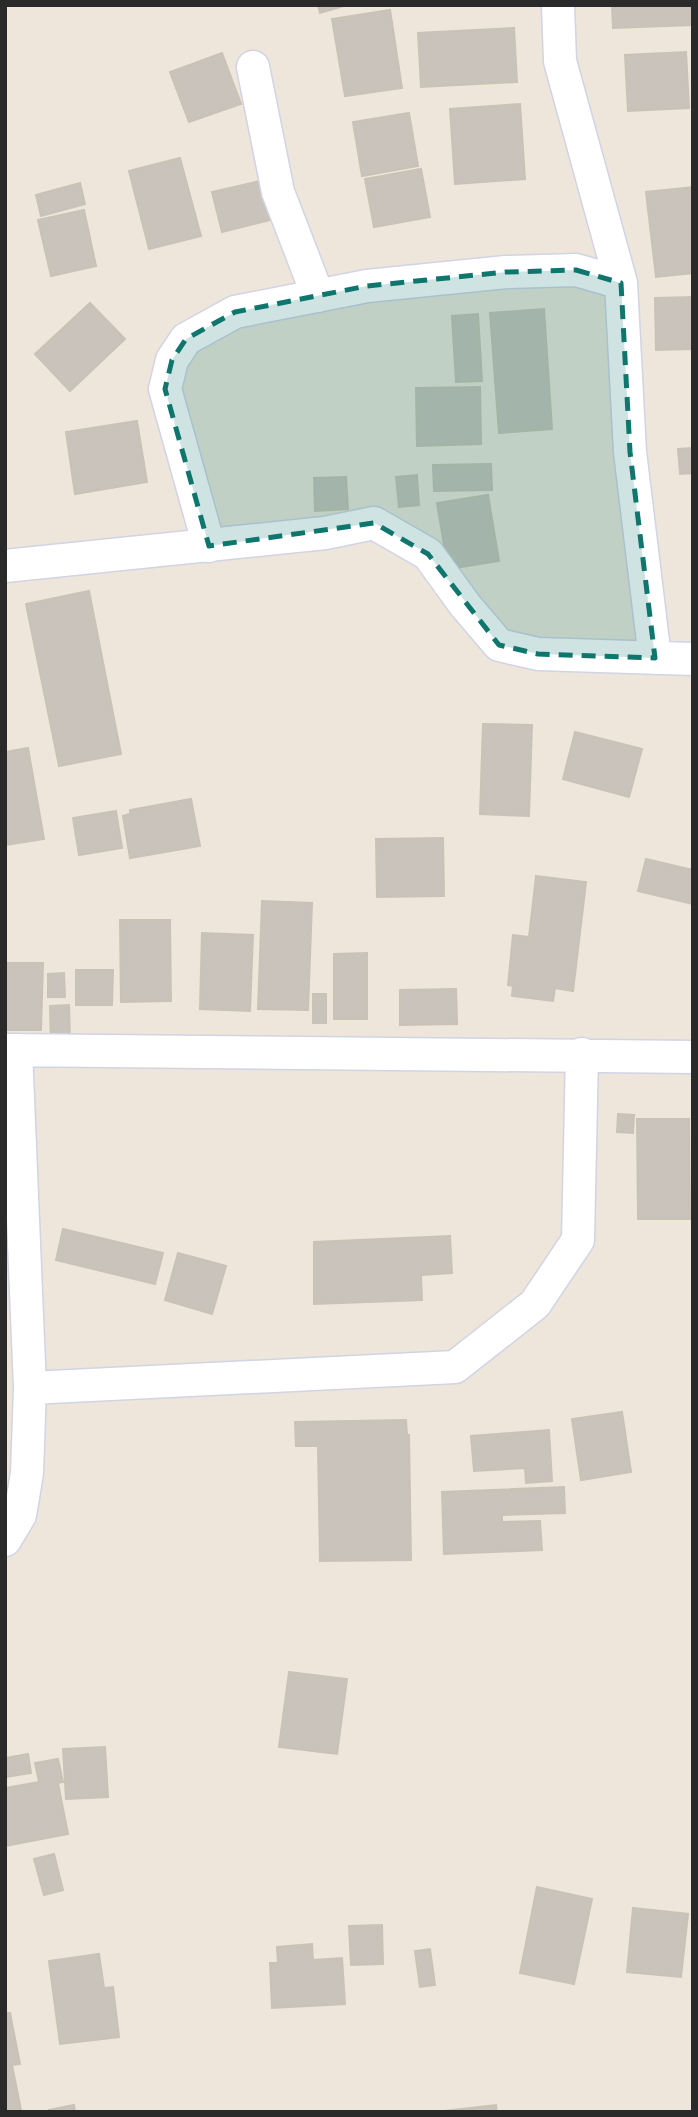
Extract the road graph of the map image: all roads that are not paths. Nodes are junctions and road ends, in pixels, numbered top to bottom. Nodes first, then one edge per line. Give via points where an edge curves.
1 (558, 5) edge
2 (253, 67) dead end
3 (621, 283) junction
4 (318, 296) junction
5 (209, 546) junction
6 (5, 566) edge
7 (655, 658) junction
8 (693, 659) edge
9 (11, 1050) edge
10 (582, 1054) junction
11 (693, 1057) edge
12 (30, 1388) junction
13 (5, 1540) edge

1 - 3 street via 560,61
2 - 4 street via 278,192
3 - 4 street via 576,270 506,272 368,286
3 - 7 street via 630,452
4 - 5 street via 235,313 186,339 172,360 165,389
5 - 6 street
5 - 7 street via 374,523 428,554 499,645 538,654
7 - 8 street
9 - 10 street
9 - 12 street
10 - 11 street
10 - 12 street via 578,1240 535,1304 455,1367
12 - 13 street via 27,1473 20,1515

